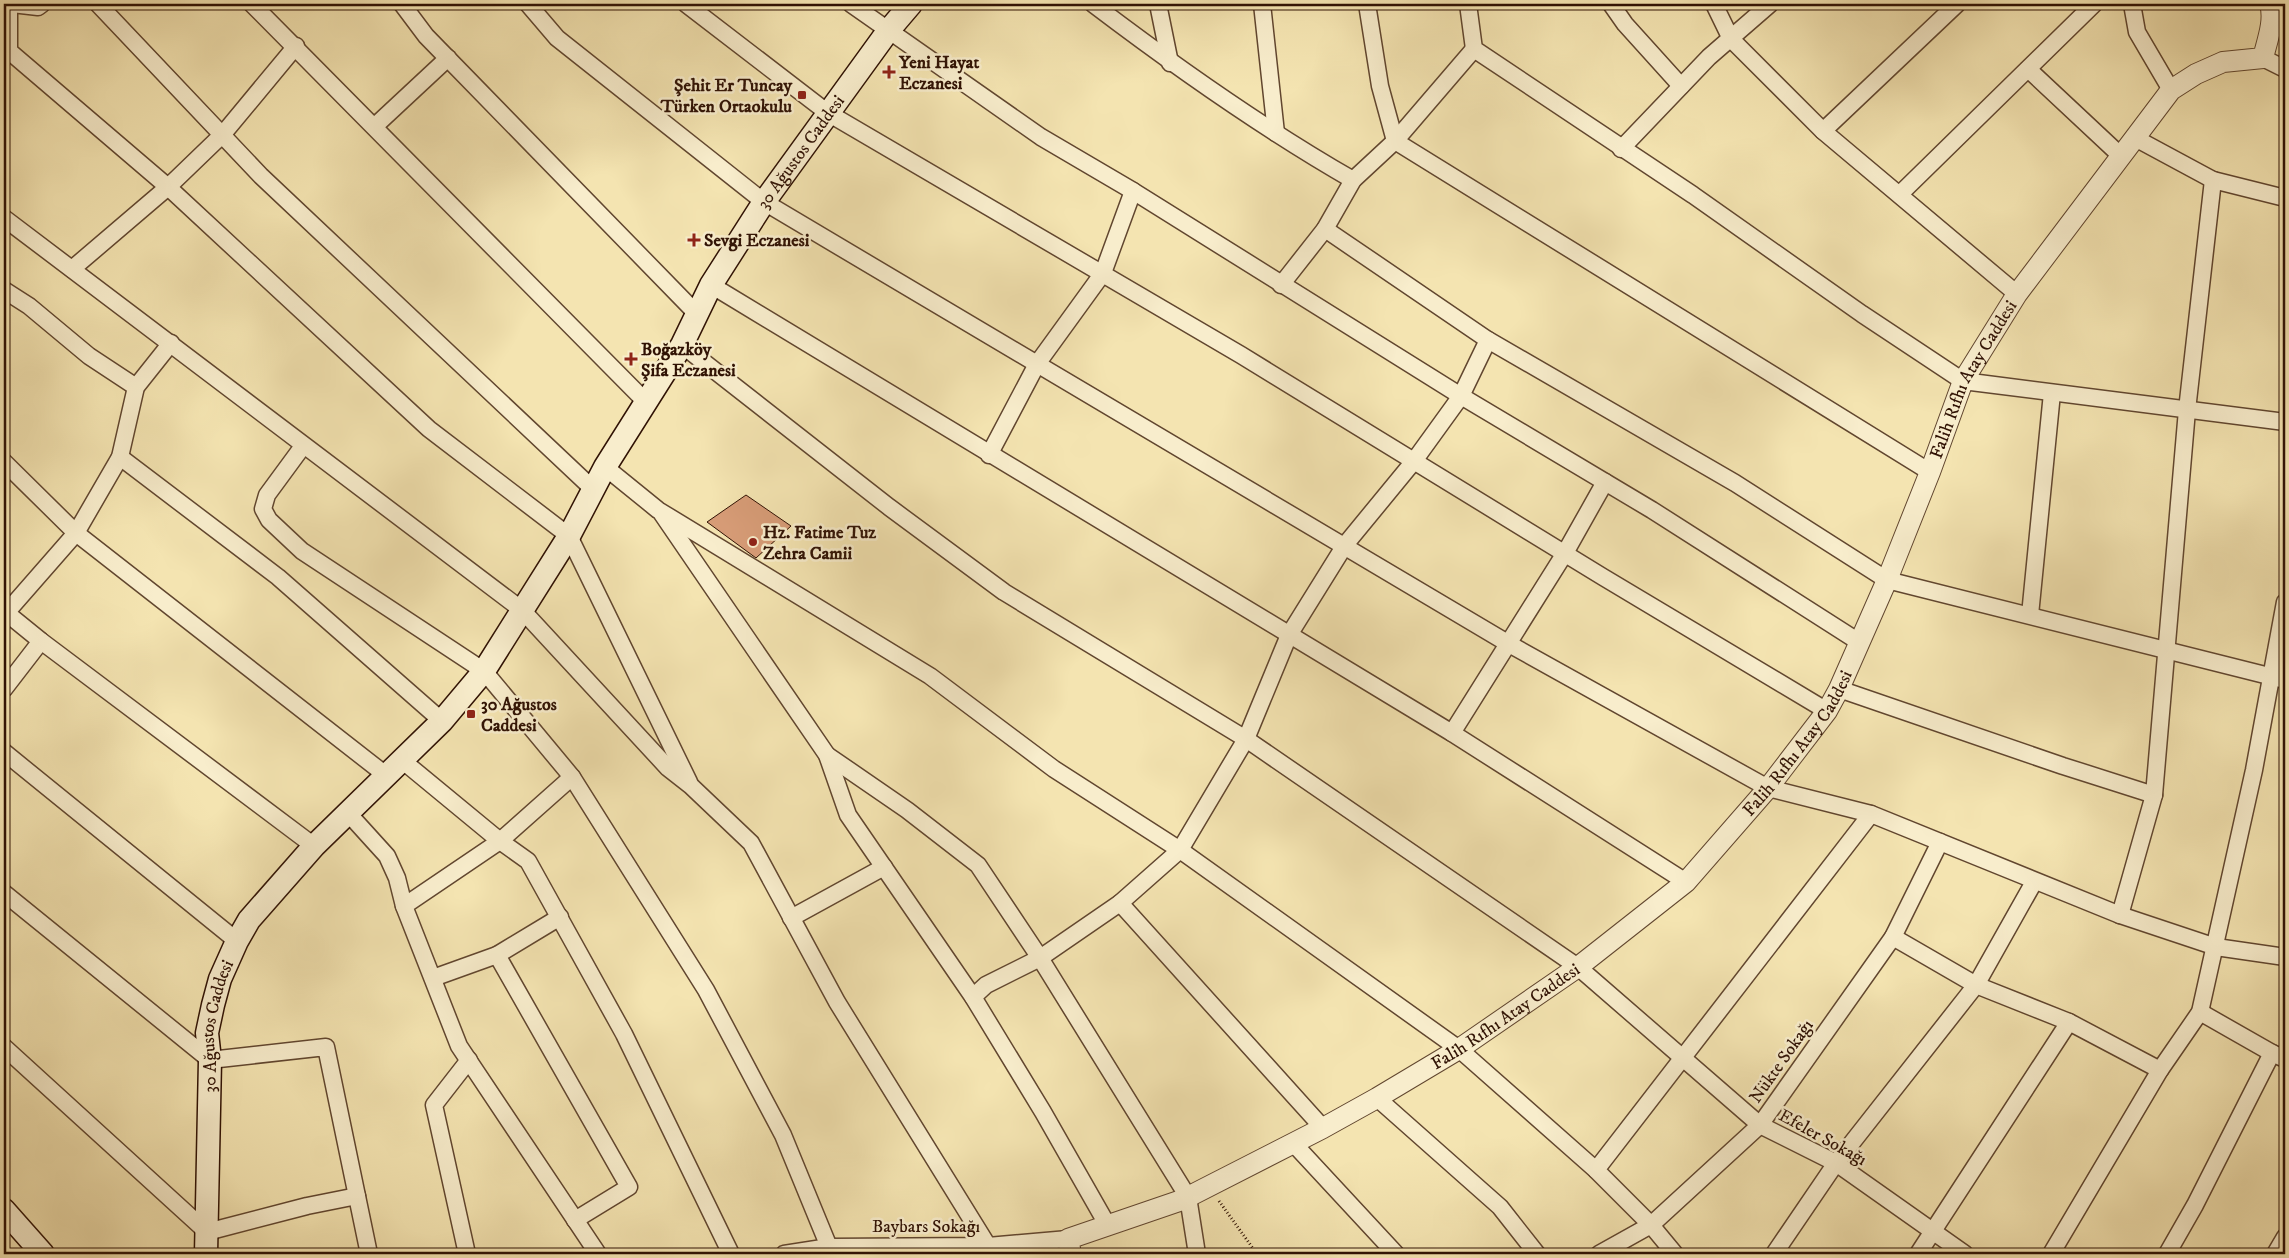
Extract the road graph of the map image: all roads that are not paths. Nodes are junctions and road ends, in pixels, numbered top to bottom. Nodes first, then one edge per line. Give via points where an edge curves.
1 (10, 4) edge
2 (42, 4) edge
3 (98, 4) edge
4 (252, 4) edge
5 (402, 4) edge
6 (528, 4) edge
7 (686, 4) edge
8 (852, 4) edge
9 (911, 4) edge
10 (1092, 4) edge
11 (1158, 4) edge
12 (1262, 4) edge
13 (1367, 4) edge
14 (1468, 4) edge
15 (1611, 4) edge
16 (1714, 4) edge
17 (1770, 4) edge
18 (1957, 4) edge
19 (2094, 4) edge
20 (2132, 4) edge
21 (2270, 4) edge
22 (888, 31) junction
23 (1731, 39) junction
24 (296, 46) junction
25 (1474, 50) junction
26 (448, 58) junction
27 (2262, 58) junction
28 (1170, 63) junction
29 (2028, 69) junction
30 (2285, 69) edge
31 (1681, 86) junction
32 (2171, 90) junction
33 (828, 113) junction
34 (375, 126) junction
35 (1823, 131) junction
36 (1276, 133) junction
37 (223, 134) junction
38 (2135, 138) junction
39 (1395, 142) junction
40 (1621, 149) junction
41 (2121, 156) junction
42 (1353, 180) junction
43 (2213, 180) junction
44 (168, 187) junction
45 (1133, 191) junction
46 (1900, 194) junction
47 (2285, 198) edge
48 (764, 202) junction
49 (4, 218) edge
50 (1325, 229) junction
51 (72, 270) junction
52 (1103, 273) junction
53 (711, 285) junction
54 (1282, 285) junction
55 (4, 290) edge
56 (2017, 294) junction
57 (696, 313) junction
58 (1488, 340) junction
59 (171, 343) junction
60 (682, 345) junction
61 (1037, 364) junction
62 (1963, 381) junction
63 (136, 386) junction
64 (2052, 393) junction
65 (1462, 396) junction
66 (646, 402) junction
67 (2187, 410) junction
68 (2285, 422) edge
69 (303, 446) junction
70 (989, 454) junction
71 (120, 457) junction
72 (1414, 461) junction
73 (4, 462) edge
74 (605, 467) junction
75 (1930, 472) junction
76 (1605, 482) junction
77 (594, 490) junction
78 (658, 510) junction
79 (76, 532) junction
80 (569, 536) junction
81 (1345, 545) junction
82 (1564, 553) junction
83 (1887, 580) junction
84 (2285, 602) edge
85 (522, 610) junction
86 (5, 612) edge
87 (2030, 615) junction
88 (1289, 635) junction
89 (41, 641) junction
90 (1859, 642) junction
91 (1509, 644) junction
92 (2167, 650) junction
93 (484, 671) junction
94 (2279, 678) edge
95 (4, 689) edge
96 (1839, 689) junction
97 (1827, 711) junction
98 (442, 721) junction
99 (1452, 733) junction
100 (1246, 739) junction
101 (4, 752) edge
102 (827, 755) junction
103 (395, 768) junction
104 (572, 777) junction
105 (691, 786) junction
106 (1768, 788) junction
107 (2154, 795) junction
108 (348, 813) junction
109 (1871, 814) junction
110 (500, 841) junction
111 (1940, 842) junction
112 (314, 846) junction
113 (1180, 850) junction
114 (884, 866) junction
115 (1686, 882) junction
116 (2034, 882) junction
117 (4, 893) edge
118 (1120, 904) junction
119 (404, 906) junction
120 (2120, 915) junction
121 (560, 917) junction
122 (791, 918) junction
123 (1893, 937) junction
124 (237, 941) junction
125 (2216, 947) junction
126 (497, 955) junction
127 (2285, 956) edge
128 (1040, 958) junction
129 (1578, 967) junction
130 (432, 978) junction
131 (1976, 985) junction
132 (972, 996) junction
133 (2200, 1012) junction
134 (2069, 1022) junction
135 (4, 1047) edge
136 (1459, 1049) junction
137 (2279, 1056) edge
138 (1683, 1058) junction
139 (210, 1060) junction
140 (469, 1060) junction
141 (2160, 1070) junction
142 (1377, 1098) junction
143 (1760, 1125) junction
144 (1323, 1128) junction
145 (1294, 1144) junction
146 (1836, 1163) junction
147 (1596, 1170) junction
148 (357, 1196) junction
149 (1188, 1197) junction
150 (4, 1210) edge
151 (575, 1220) junction
152 (1651, 1225) junction
153 (1108, 1226) junction
154 (207, 1232) junction
155 (1933, 1232) junction
156 (2285, 1237) edge
157 (988, 1246) junction
158 (829, 1247) junction
159 (1070, 1247) edge
160 (43, 1254) edge
161 (206, 1254) edge
162 (370, 1254) edge
163 (467, 1254) edge
164 (598, 1254) edge
165 (732, 1254) edge
166 (784, 1254) edge
167 (1197, 1254) edge
168 (1396, 1254) edge
169 (1537, 1254) edge
170 (1599, 1254) edge
171 (1675, 1254) edge
172 (1774, 1254) edge
173 (1918, 1254) edge
174 (1965, 1254) edge
175 (2051, 1254) edge
176 (2166, 1254) edge
177 (2276, 1254) edge

1 - 2 street via 38,7
1 - 44 street via 9,51
3 - 37 street
4 - 24 street
5 - 26 street
6 - 48 street via 557,38
7 - 33 street
8 - 22 street
9 - 22 main road, 30 Ağustos Caddesi
10 - 28 street
11 - 28 street
12 - 36 street
13 - 39 street via 1380,86
14 - 25 street
15 - 31 street
16 - 23 street
17 - 23 street
18 - 35 street
19 - 29 street
20 - 32 street via 2137,32
21 - 27 street via 2270,31
22 - 33 main road, 30 Ağustos Caddesi
22 - 45 street via 1041,137
23 - 31 street
23 - 35 street
24 - 34 street
24 - 37 street
25 - 39 street
25 - 40 street
26 - 34 street
26 - 57 street
27 - 30 street
27 - 32 street, Falih Rıfhı Atay Caddesi via 2223,62
28 - 36 street
29 - 41 street
29 - 46 street
31 - 40 street
32 - 38 street, Falih Rıfhı Atay Caddesi
33 - 48 main road, 30 Ağustos Caddesi
33 - 52 street
34 - 66 street
35 - 46 street
36 - 42 street
37 - 44 street
37 - 77 street via 268,183
38 - 41 street, Falih Rıfhı Atay Caddesi
38 - 43 street
39 - 42 street
39 - 75 street
40 - 62 street
41 - 56 street, Falih Rıfhı Atay Caddesi
42 - 50 street
43 - 47 street
43 - 67 street
44 - 51 street
44 - 80 street via 429,429
45 - 52 street
45 - 54 street
46 - 56 street
48 - 53 main road, 30 Ağustos Caddesi
48 - 61 street
49 - 51 street
50 - 54 street
50 - 58 street
51 - 59 street
52 - 61 street
52 - 72 street
53 - 57 main road, 30 Ağustos Caddesi
53 - 70 street
54 - 65 street
55 - 63 street via 89,356
56 - 62 street, Falih Rıfhı Atay Caddesi
57 - 60 main road, 30 Ağustos Caddesi
58 - 65 street
58 - 83 street via 1735,483
59 - 63 street
59 - 69 street
60 - 66 main road, 30 Ağustos Caddesi
60 - 100 street, Efeler Sokağı via 889,508 1004,592
61 - 70 street
61 - 81 street
62 - 64 street
62 - 75 street, Falih Rıfhı Atay Caddesi
63 - 71 street
64 - 67 street
64 - 87 street
65 - 72 street
65 - 76 street
66 - 74 main road, 30 Ağustos Caddesi
67 - 68 street
67 - 92 street
69 - 85 street
69 - 93 street via 267,495 263,508 269,520 302,551
70 - 88 street
71 - 79 street
71 - 98 street via 278,577
72 - 81 street
72 - 82 street
73 - 79 street
74 - 77 main road, 30 Ağustos Caddesi
74 - 78 street
75 - 83 street, Falih Rıfhı Atay Caddesi
76 - 82 street
76 - 90 street
77 - 80 main road, 30 Ağustos Caddesi
78 - 102 street
78 - 113 street via 930,676 1054,768
79 - 86 street
79 - 103 street
80 - 85 main road, 30 Ağustos Caddesi
80 - 105 street
81 - 88 street
81 - 91 street
82 - 91 street
82 - 97 street
83 - 87 street
83 - 90 street, Falih Rıfhı Atay Caddesi
84 - 94 street
85 - 93 main road, 30 Ağustos Caddesi
85 - 105 street via 668,768
86 - 89 street
87 - 92 street
88 - 99 street
88 - 100 street
89 - 95 street
89 - 112 street
90 - 96 street, Falih Rıfhı Atay Caddesi
91 - 99 street
91 - 106 street
92 - 94 street
92 - 107 street
93 - 98 main road, 30 Ağustos Caddesi
93 - 104 street
94 - 125 street via 2254,770
96 - 97 street, Falih Rıfhı Atay Caddesi
96 - 107 street
97 - 106 street, Falih Rıfhı Atay Caddesi
98 - 103 main road, 30 Ağustos Caddesi
99 - 115 street
100 - 113 street
100 - 129 street, Efeler Sokağı
101 - 124 street
102 - 114 street via 848,815
102 - 128 street via 907,810 978,865
103 - 108 main road, 30 Ağustos Caddesi
103 - 110 street
104 - 110 street
104 - 158 street via 706,990 783,1135
105 - 122 street via 751,843
106 - 109 street
106 - 115 street, Falih Rıfhı Atay Caddesi
107 - 120 street
108 - 112 main road, 30 Ağustos Caddesi
108 - 119 street via 387,856
109 - 111 street
109 - 138 street
110 - 119 street
110 - 121 street via 528,861
111 - 116 street
111 - 123 street, Nükte Sokağı
112 - 124 main road, 30 Ağustos Caddesi via 249,920
113 - 118 street
113 - 136 street
114 - 122 street
114 - 132 street
115 - 129 street, Falih Rıfhı Atay Caddesi
116 - 120 street
116 - 131 street
117 - 139 street
118 - 128 street
118 - 144 street
119 - 130 street
120 - 125 street
121 - 126 street
121 - 165 street via 624,1034
122 - 157 street via 837,1002
123 - 131 street
123 - 143 street, Nükte Sokağı
124 - 139 main road, 30 Ağustos Caddesi via 220,979 211,1014 207,1033
125 - 127 street
125 - 133 street
126 - 130 street
126 - 151 street via 629,1187
128 - 132 street via 986,985
128 - 149 street
129 - 136 street, Falih Rıfhı Atay Caddesi
129 - 138 street, Efeler Sokağı
130 - 140 street
131 - 134 street
131 - 146 street
132 - 153 street
133 - 137 street
133 - 141 street
134 - 141 street
134 - 155 street
135 - 154 street
136 - 142 street, Falih Rıfhı Atay Caddesi
136 - 147 street
137 - 176 street
138 - 143 street, Efeler Sokağı
138 - 147 street
139 - 148 street via 326,1047
139 - 154 main road, 30 Ağustos Caddesi
140 - 151 street
140 - 163 street via 434,1105
141 - 175 street
142 - 144 street, Falih Rıfhı Atay Caddesi
142 - 169 street via 1500,1207
143 - 146 street, Efeler Sokağı
143 - 152 street, Nükte Sokağı
144 - 145 street, Falih Rıfhı Atay Caddesi
145 - 149 street, Falih Rıfhı Atay Caddesi
145 - 168 street
146 - 155 street, Efeler Sokağı
146 - 172 street
147 - 152 street
148 - 154 street
148 - 162 street
149 - 153 street, Falih Rıfhı Atay Caddesi
149 - 167 street
150 - 160 main road
151 - 164 street
152 - 170 street, Nükte Sokağı
152 - 171 street
153 - 159 street, Falih Rıfhı Atay Caddesi
154 - 161 main road, 30 Ağustos Caddesi
155 - 173 street
155 - 174 street, Efeler Sokağı
156 - 177 street
157 - 158 street, Baybars Sokağı
157 - 159 street, Baybars Sokağı
158 - 166 street, Baybars Sokağı

